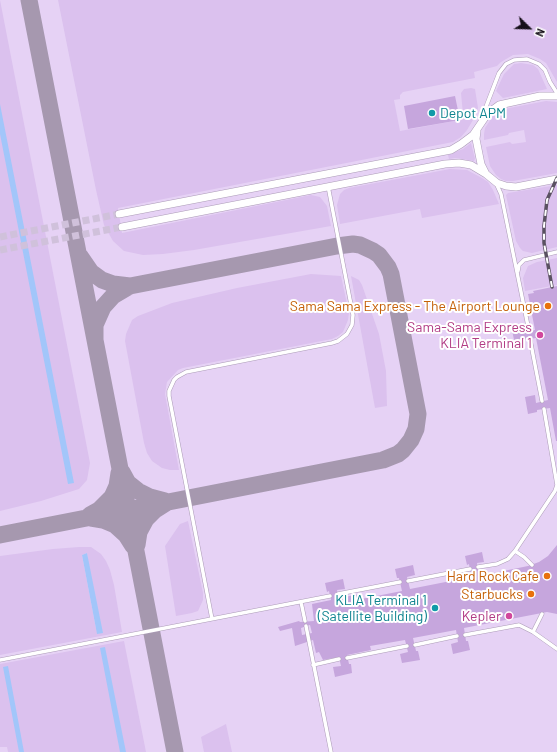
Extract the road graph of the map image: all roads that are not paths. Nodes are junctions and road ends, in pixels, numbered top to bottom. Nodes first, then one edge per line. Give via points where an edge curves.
1 (557, 92) edge
2 (557, 96) edge
3 (478, 126) junction
4 (486, 174) junction
5 (492, 179) junction
6 (557, 179) edge
7 (328, 186) junction
8 (118, 214) tunnel mouth
9 (122, 227) tunnel mouth
10 (557, 252) edge
11 (517, 272) junction
12 (528, 331) dead end
13 (530, 339) dead end
14 (542, 401) dead end
15 (544, 409) dead end
16 (515, 551) junction
17 (532, 565) dead end
18 (478, 567) dead end
19 (470, 569) dead end
20 (408, 581) dead end
21 (400, 582) dead end
22 (338, 594) dead end
23 (330, 596) dead end
24 (301, 602) junction
25 (542, 614) dead end
26 (212, 619) junction
27 (305, 621) dead end
28 (306, 626) dead end
29 (533, 632) junction
30 (465, 635) dead end
31 (457, 636) dead end
32 (414, 644) dead end
33 (407, 646) dead end
34 (557, 649) edge
35 (347, 658) dead end
36 (0, 660) edge
37 (339, 660) dead end
38 (313, 665) junction
39 (331, 752) edge

1 - 3 lane via 539,64 527,59 514,60 506,64 499,73
2 - 3 street via 540,96 500,106 488,113
3 - 4 street via 476,139 481,164
3 - 8 street via 473,135 451,150
4 - 5 street
4 - 7 street via 471,165 452,163
5 - 6 street via 501,185 511,187
5 - 11 lane via 501,194
7 - 9 street
7 - 26 lane via 353,314 352,325 347,334 332,343 186,372 174,380 169,391
10 - 11 lane via 524,260
11 - 12 lane
13 - 14 lane
15 - 16 lane via 556,485 551,497
16 - 17 lane
16 - 18 lane via 505,561
19 - 20 lane
21 - 22 lane
23 - 24 lane
24 - 26 lane
24 - 27 lane
25 - 29 lane
26 - 36 lane
28 - 38 lane
29 - 30 lane via 516,625
29 - 34 lane
31 - 32 lane
33 - 35 lane
37 - 38 lane
38 - 39 lane

